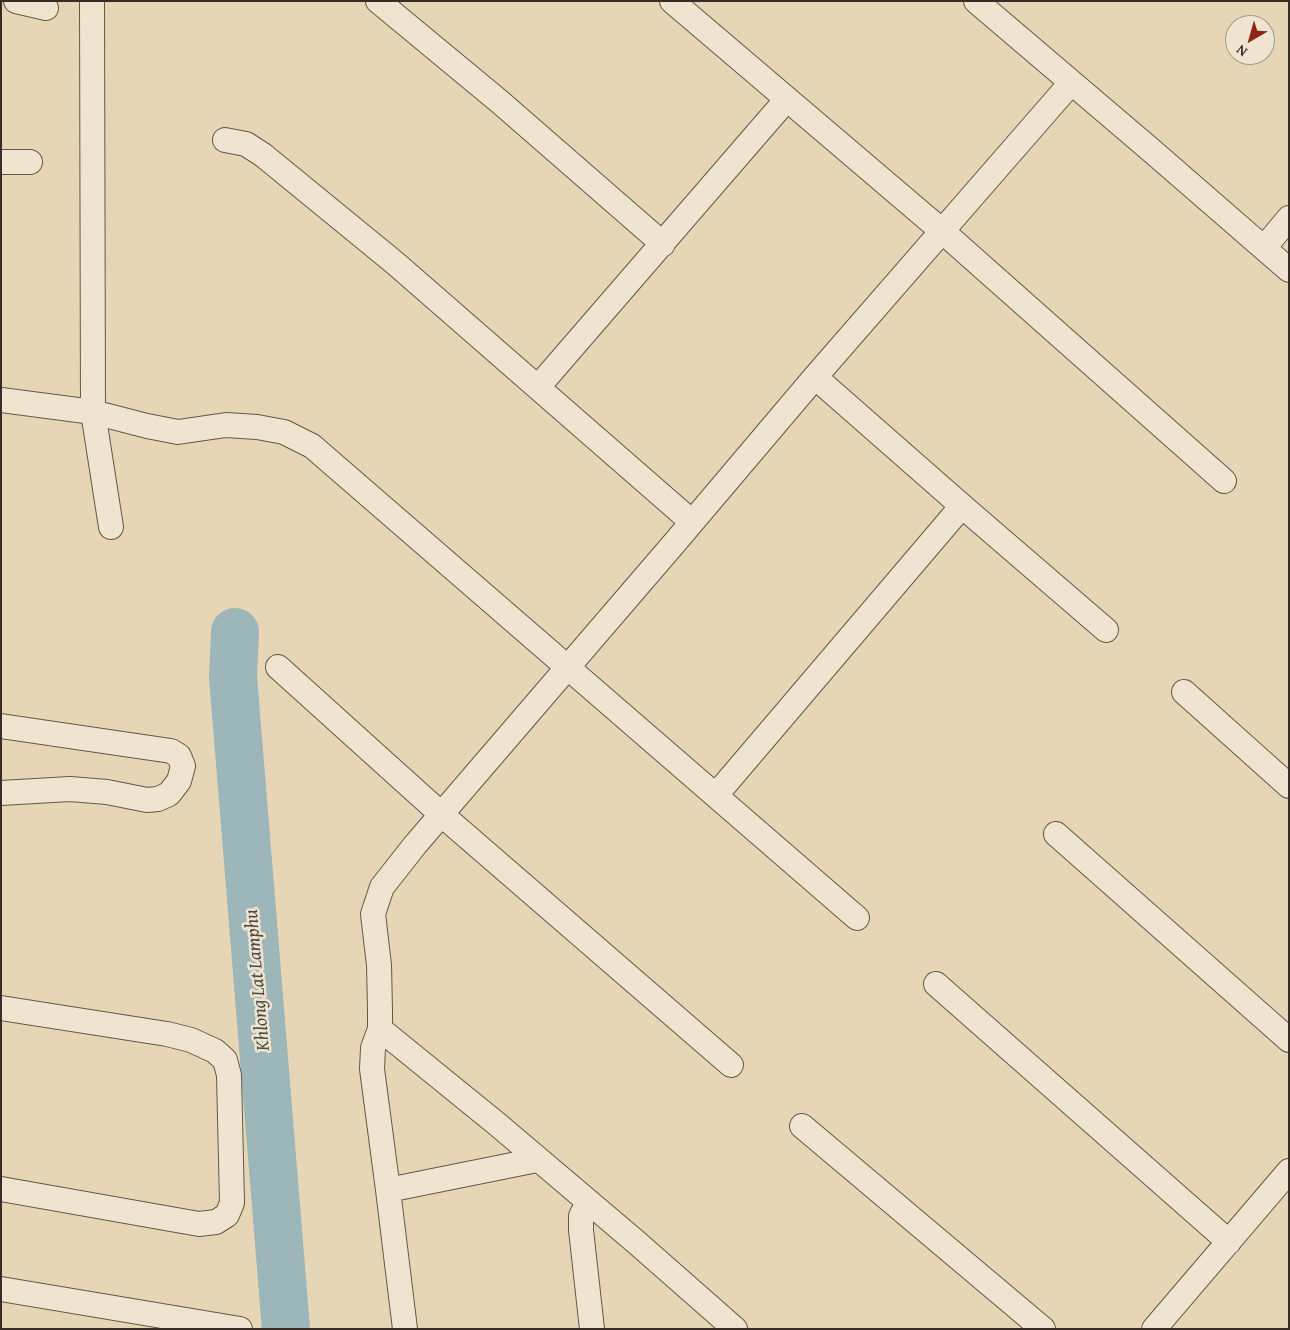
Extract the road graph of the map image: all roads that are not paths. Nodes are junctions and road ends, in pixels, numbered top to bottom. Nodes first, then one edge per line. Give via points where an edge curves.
1 (16, 1) edge
2 (92, 1) edge
3 (378, 1) edge
4 (672, 1) edge
5 (976, 1) edge
6 (46, 8) dead end
7 (1071, 83) junction
8 (787, 100) junction
9 (225, 140) dead end
10 (1, 162) edge
11 (30, 162) dead end
12 (1289, 218) edge
13 (942, 231) junction
14 (663, 244) junction
15 (1264, 248) junction
16 (1289, 270) edge
17 (815, 376) junction
18 (538, 387) junction
19 (1, 400) edge
20 (93, 412) junction
21 (1224, 481) dead end
22 (962, 506) junction
23 (692, 522) junction
24 (111, 528) dead end
25 (1106, 630) dead end
26 (278, 667) dead end
27 (566, 668) junction
28 (1184, 692) dead end
29 (1, 726) edge
30 (1289, 786) edge
31 (1, 793) edge
32 (716, 795) junction
33 (441, 814) junction
34 (1056, 834) dead end
35 (857, 918) dead end
36 (936, 984) dead end
37 (1, 1008) edge
38 (380, 1029) junction
39 (1289, 1040) edge
40 (731, 1065) dead end
41 (802, 1126) dead end
42 (537, 1160) junction
43 (1289, 1171) edge
44 (1, 1189) edge
45 (388, 1190) junction
46 (588, 1202) junction
47 (1229, 1242) junction
48 (1, 1289) edge
49 (240, 1329) edge
50 (404, 1329) edge
51 (592, 1329) edge
52 (735, 1329) edge
53 (1042, 1329) edge
54 (1154, 1329) edge

1 - 6 street
2 - 20 street
3 - 14 street
4 - 8 street
5 - 7 street
7 - 13 street
7 - 15 street
8 - 13 street
8 - 14 street
9 - 18 street via 246,144 263,155 395,263
10 - 11 street
12 - 15 street
13 - 17 street
13 - 21 street
14 - 18 street
15 - 16 street
17 - 22 street
17 - 23 street
18 - 23 street
19 - 20 street
20 - 24 street
20 - 27 street via 178,432 226,425 284,432 312,446
22 - 25 street
22 - 32 street
23 - 27 street
26 - 33 street
27 - 32 street
27 - 33 street
28 - 30 street
29 - 31 street via 171,751 183,766 179,781 169,794 158,799 70,789
32 - 35 street
33 - 38 street via 382,887 377,899 373,914 379,965
33 - 40 street
34 - 39 street
36 - 47 street
37 - 44 street via 192,1040 226,1060 232,1203 227,1215 216,1222 199,1224
38 - 42 street
38 - 45 street via 373,1048 372,1069
41 - 53 street
42 - 45 street
42 - 46 street
43 - 47 street
45 - 50 street
46 - 51 street via 580,1216 580,1230
46 - 52 street
47 - 54 street
48 - 49 street

